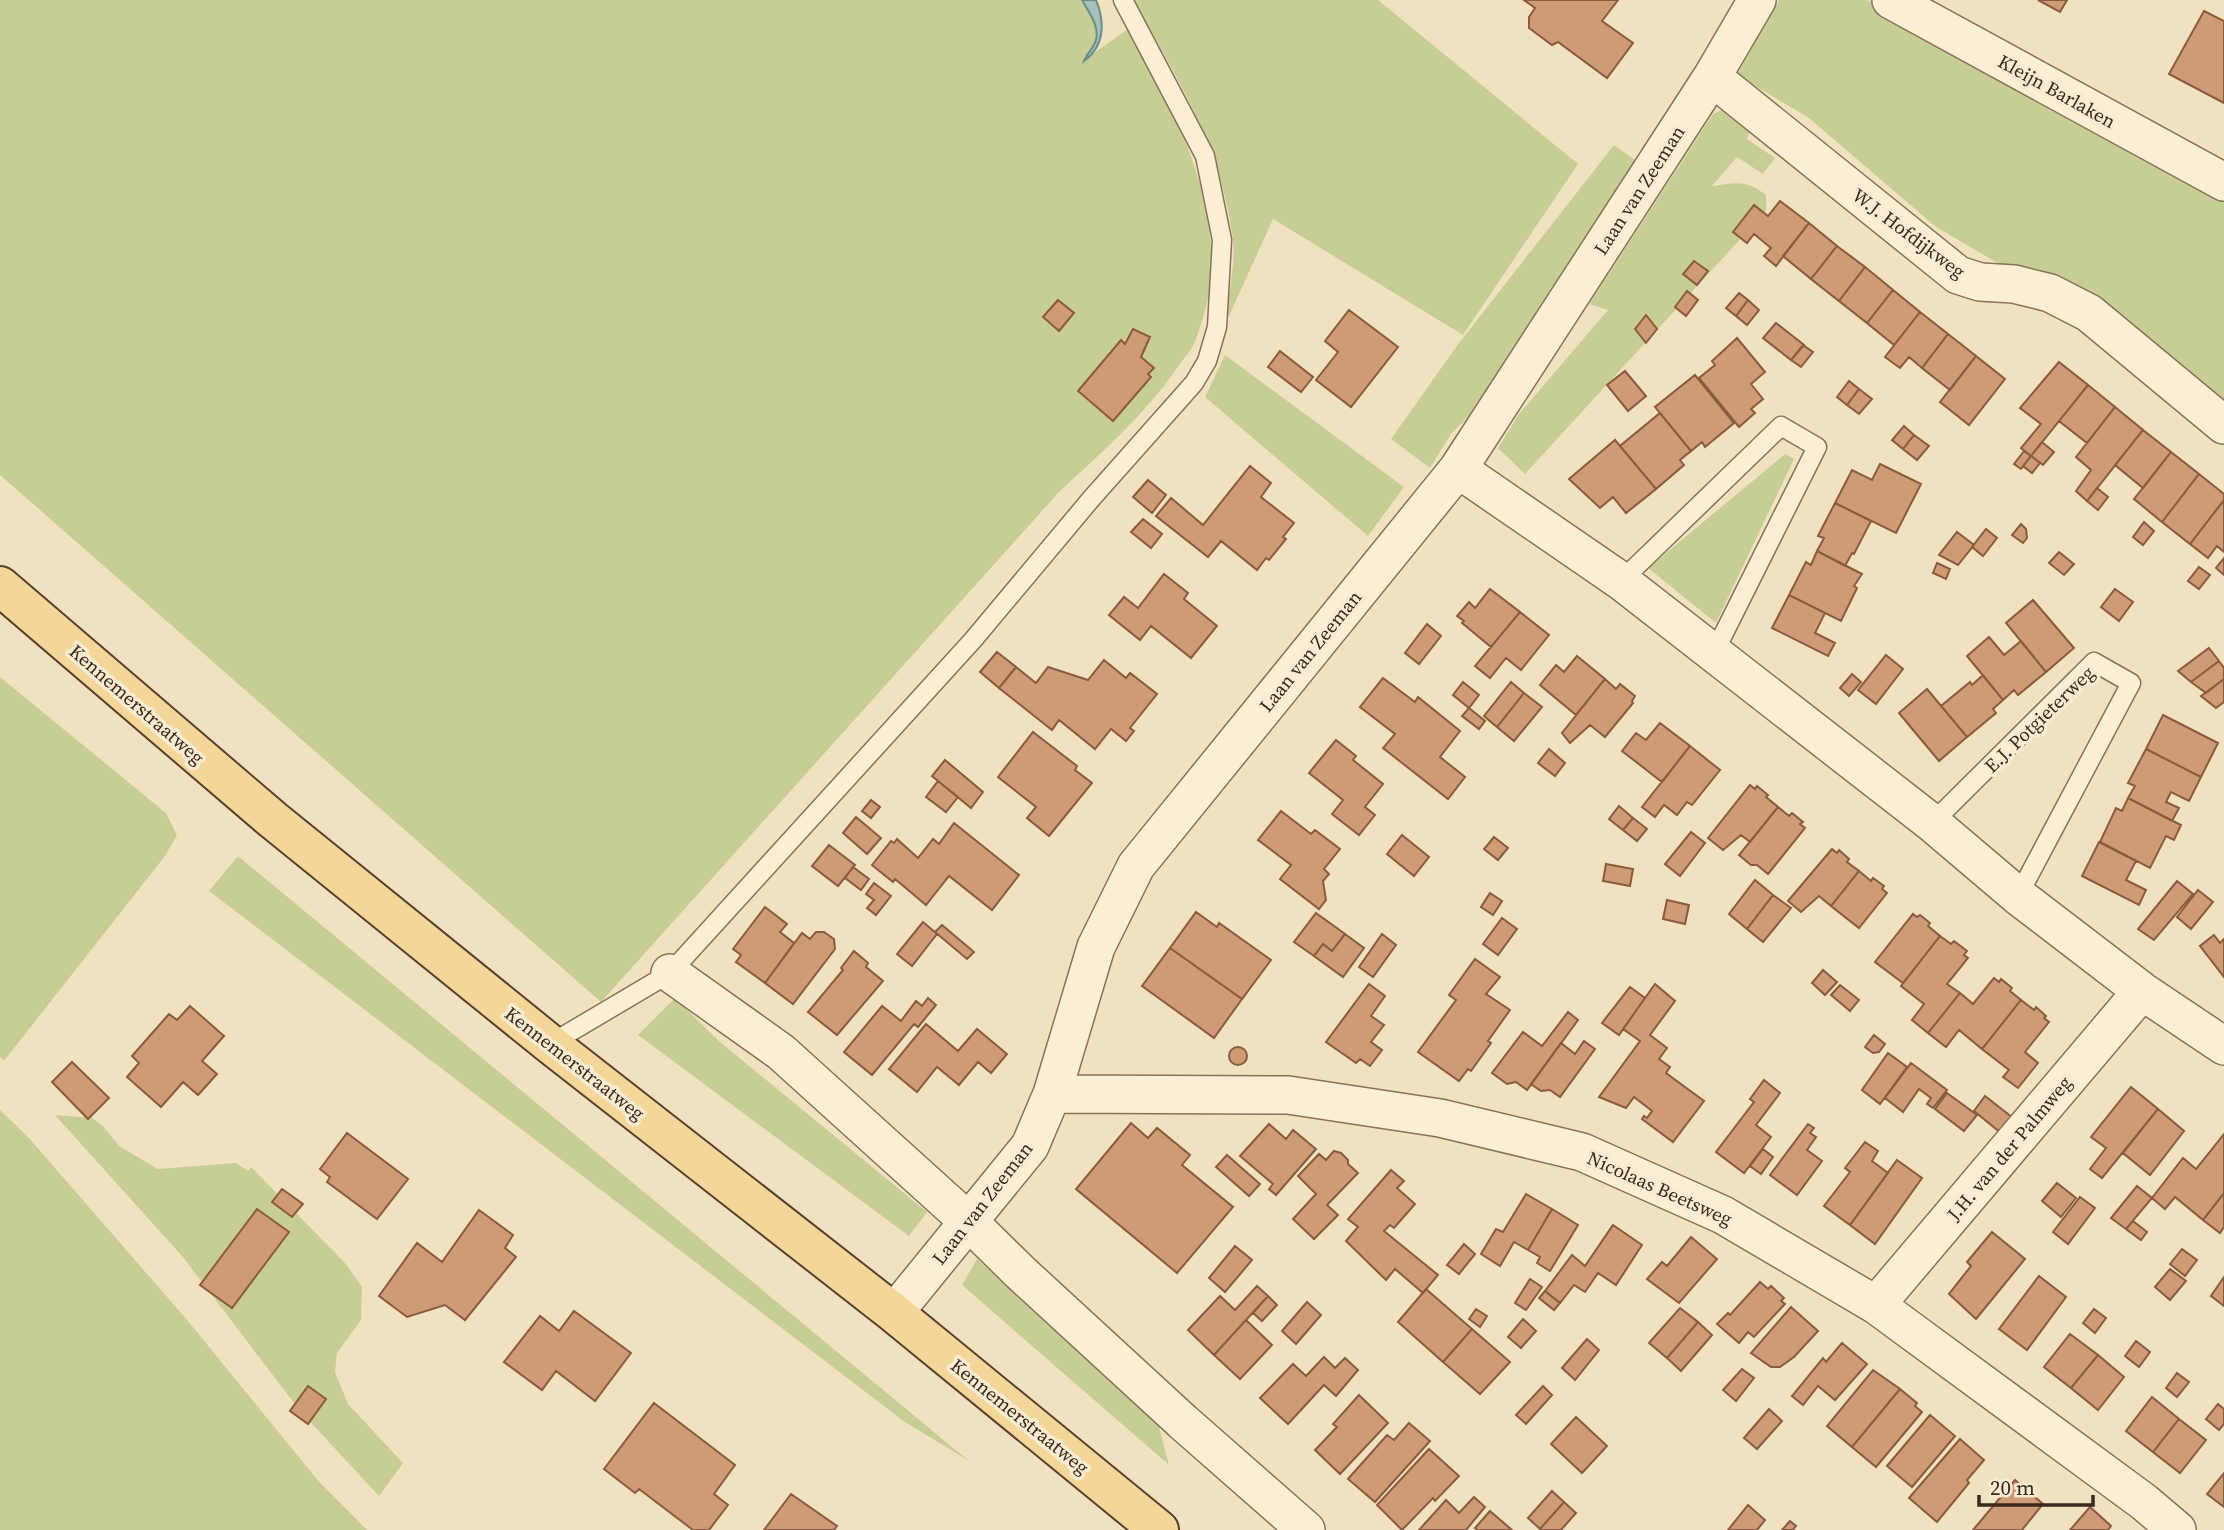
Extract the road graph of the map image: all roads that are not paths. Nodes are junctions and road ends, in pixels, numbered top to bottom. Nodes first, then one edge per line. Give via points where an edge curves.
1 (1123, 0) edge
2 (1758, 0) edge
3 (1891, 0) edge
4 (1712, 77) junction
5 (2224, 182) edge
6 (2224, 425) edge
7 (1458, 469) junction
8 (1621, 582) junction
9 (0, 586) edge
10 (1713, 654) junction
11 (1932, 823) junction
12 (2018, 897) junction
13 (670, 973) junction
14 (2142, 991) junction
15 (550, 1044) junction
16 (2224, 1046) edge
17 (1052, 1094) junction
18 (969, 1222) junction
19 (1876, 1305) junction
20 (894, 1313) junction
21 (1159, 1530) edge
22 (1306, 1530) edge
23 (2177, 1530) edge

1 - 13 lane via 1205,156 1222,240 1217,327 1207,360 1194,383 973,640
2 - 4 street, Laan van Zeeman
3 - 5 street, Kleijn Barlaken
4 - 6 street, W.J. Hofdijkweg via 1958,275 2050,293 2089,313
4 - 7 street, Laan van Zeeman
7 - 8 street
7 - 17 street, Laan van Zeeman via 1136,866 1096,947
8 - 10 street
8 - 10 lane via 1781,426 1817,447
9 - 15 main road, Kennemerstraatweg via 272,819
10 - 11 street
11 - 12 street
11 - 12 lane, E.J. Potgieterweg via 2094,662 2131,683
12 - 14 street
13 - 15 lane
13 - 18 street via 781,1052
14 - 16 street
14 - 19 street, J.H. van der Palmweg
15 - 20 main road, Kennemerstraatweg
17 - 18 street, Laan van Zeeman via 1030,1146
17 - 19 street, Nicolaas Beetsweg via 1288,1095 1440,1118 1582,1153 1723,1215
18 - 20 street, Laan van Zeeman
18 - 22 street
19 - 23 street, Nicolaas Beetsweg
20 - 21 main road, Kennemerstraatweg

